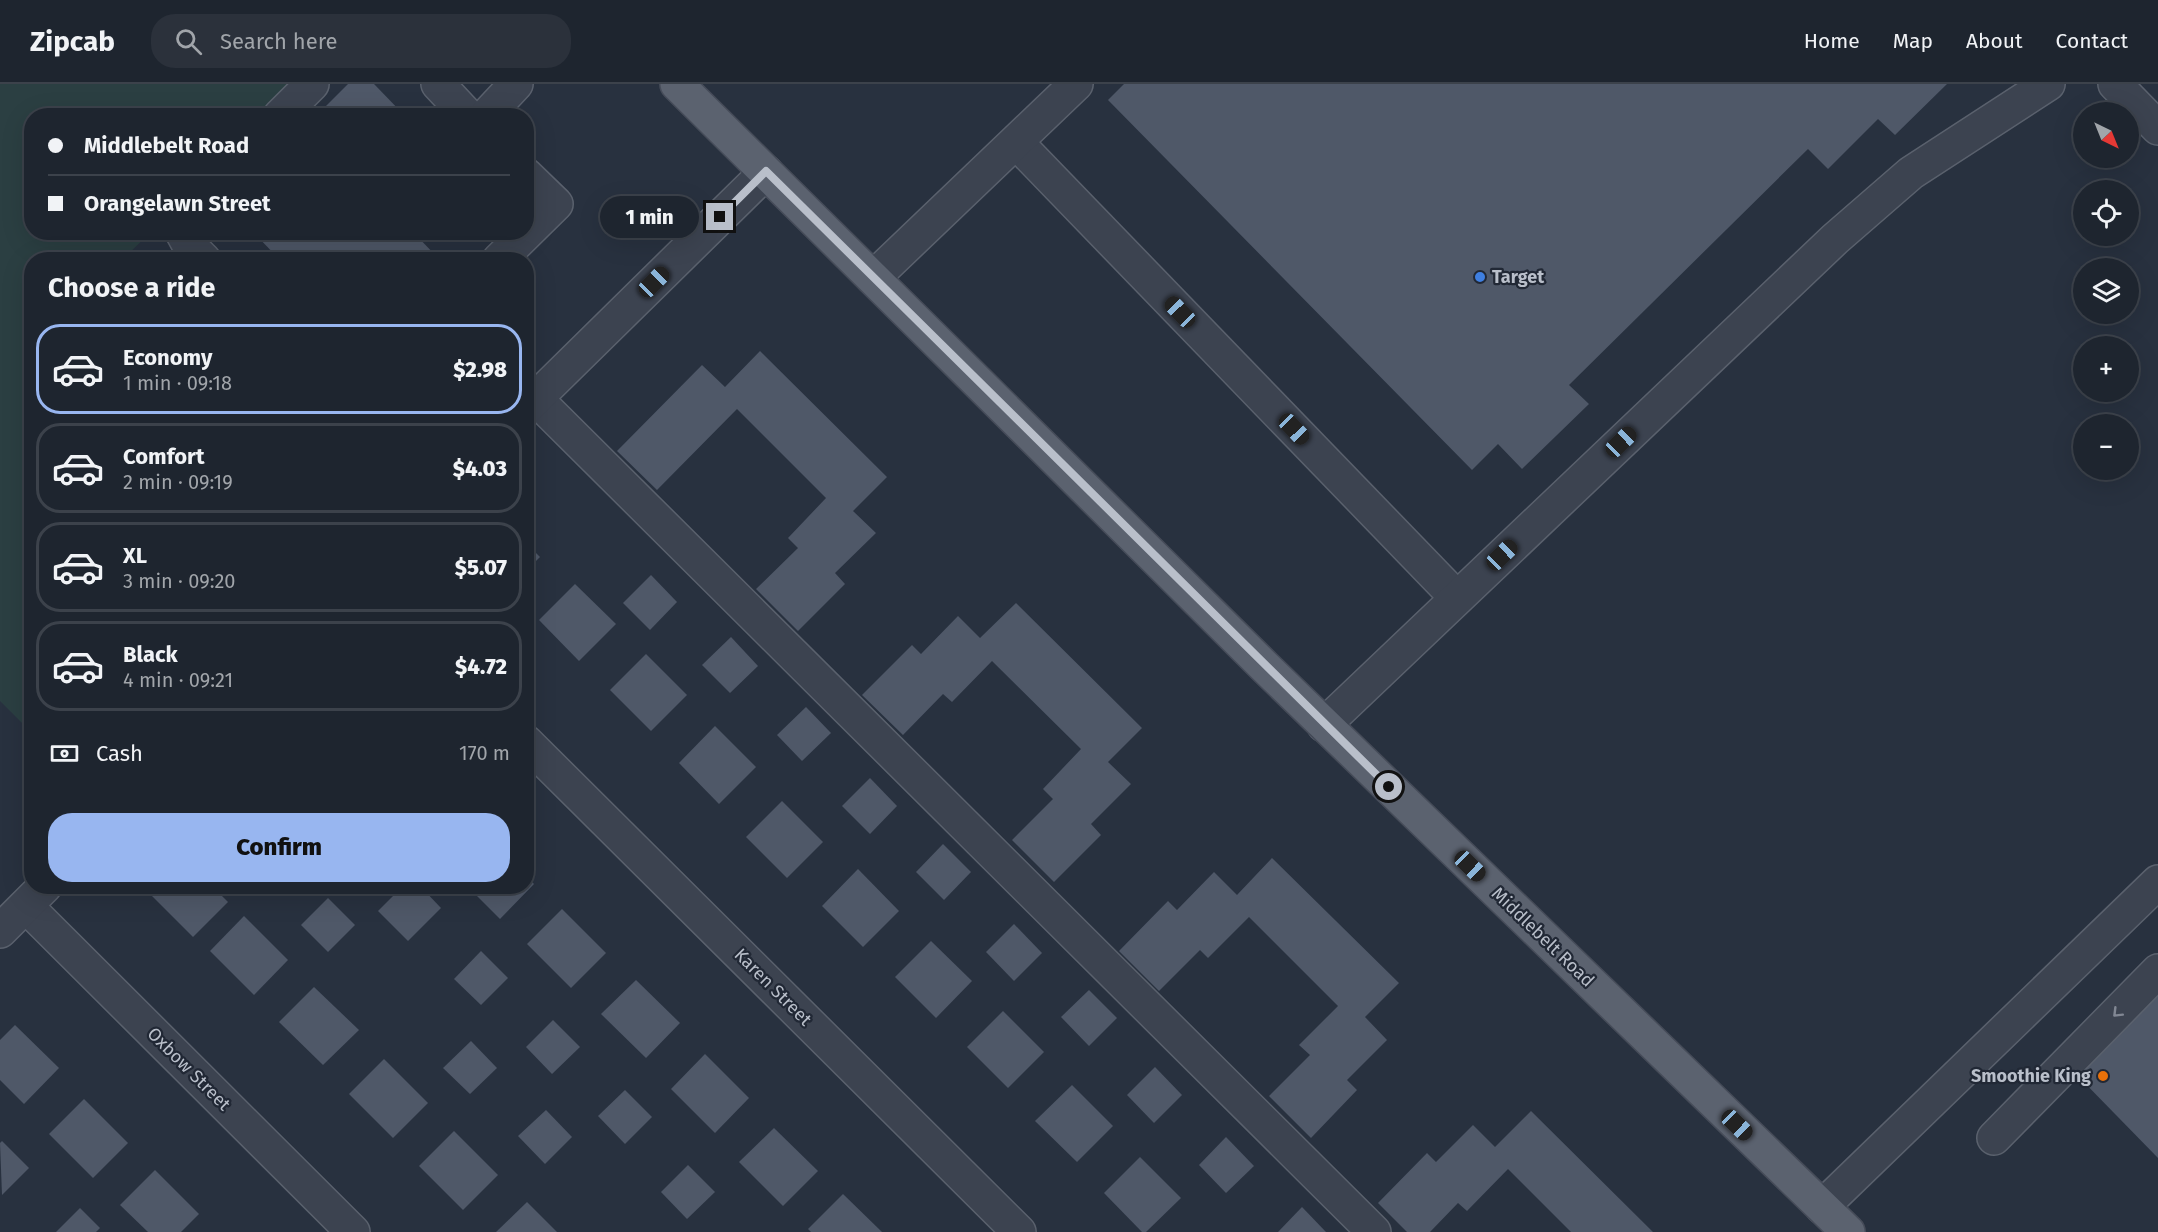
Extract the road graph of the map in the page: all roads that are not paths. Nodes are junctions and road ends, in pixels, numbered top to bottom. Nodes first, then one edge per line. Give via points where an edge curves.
1 (312, 84) edge
2 (438, 84) edge
3 (516, 84) edge
4 (677, 84) edge
5 (1076, 84) edge
6 (2048, 84) edge
7 (2115, 84) edge
8 (288, 108) edge
9 (460, 108) edge
10 (494, 108) edge
11 (2158, 128) edge
12 (1017, 143) junction
13 (766, 171) junction
14 (534, 183) edge
15 (534, 226) edge
16 (186, 240) edge
17 (519, 240) edge
18 (196, 252) edge
19 (507, 252) edge
20 (873, 278) junction
21 (534, 401) edge
22 (534, 407) edge
23 (1457, 598) junction
24 (1324, 725) junction
25 (534, 750) edge
26 (2158, 882) edge
27 (35, 896) edge
28 (0, 931) edge
29 (2158, 971) edge
30 (1994, 1138) dead end
31 (1834, 1224) edge
32 (353, 1232) edge
33 (1019, 1232) edge
34 (1374, 1232) edge

1 - 8 street
2 - 9 street
3 - 10 street
4 - 13 main road, Middlebelt Road
5 - 12 street
6 - 23 street via 1911,173 1852,224
7 - 11 street
12 - 20 street
12 - 23 street
13 - 20 main road, Middlebelt Road
13 - 21 street
14 - 15 street via 556,204
16 - 18 street
17 - 19 street
20 - 24 main road, Middlebelt Road
22 - 34 street
23 - 24 street
24 - 31 main road, Middlebelt Road
25 - 33 street, Karen Street
26 - 31 street
27 - 28 street
27 - 32 street, Oxbow Street
29 -> 30 street

